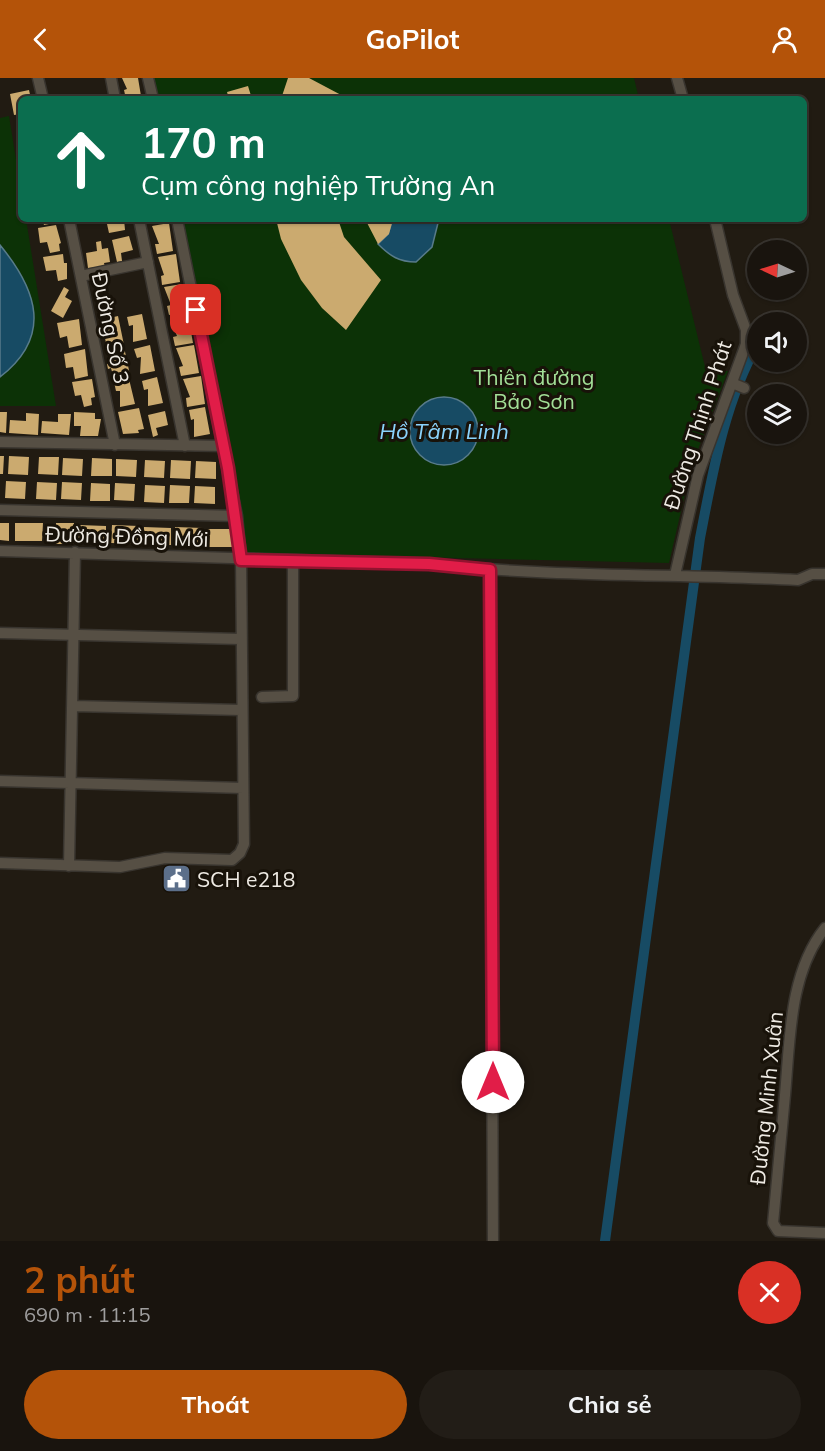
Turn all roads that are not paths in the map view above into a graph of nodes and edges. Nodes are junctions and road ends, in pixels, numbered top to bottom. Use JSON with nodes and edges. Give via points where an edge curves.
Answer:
{"nodes":[{"id":1,"x":38,"y":78,"type":"edge"},
{"id":2,"x":111,"y":78,"type":"edge"},
{"id":3,"x":148,"y":78,"type":"edge"},
{"id":4,"x":677,"y":78,"type":"edge"},
{"id":5,"x":42,"y":96,"type":"edge"},
{"id":6,"x":114,"y":96,"type":"edge"},
{"id":7,"x":152,"y":96,"type":"edge"},
{"id":8,"x":682,"y":96,"type":"edge"},
{"id":9,"x":70,"y":222,"type":"edge"},
{"id":10,"x":141,"y":222,"type":"edge"},
{"id":11,"x":178,"y":222,"type":"edge"},
{"id":12,"x":716,"y":222,"type":"edge"},
{"id":13,"x":148,"y":262,"type":"junction"},
{"id":14,"x":81,"y":276,"type":"junction"},
{"id":15,"x":0,"y":442,"type":"edge"},
{"id":16,"x":116,"y":445,"type":"junction"},
{"id":17,"x":184,"y":446,"type":"junction"},
{"id":18,"x":224,"y":446,"type":"junction"},
{"id":19,"x":0,"y":510,"type":"edge"},
{"id":20,"x":237,"y":516,"type":"junction"},
{"id":21,"x":0,"y":551,"type":"edge"},
{"id":22,"x":75,"y":552,"type":"junction"},
{"id":23,"x":241,"y":560,"type":"junction"},
{"id":24,"x":293,"y":561,"type":"junction"},
{"id":25,"x":490,"y":570,"type":"junction"},
{"id":26,"x":825,"y":574,"type":"edge"},
{"id":27,"x":680,"y":575,"type":"junction"},
{"id":28,"x":0,"y":633,"type":"edge"},
{"id":29,"x":74,"y":634,"type":"junction"},
{"id":30,"x":240,"y":639,"type":"junction"},
{"id":31,"x":262,"y":697,"type":"dead end"},
{"id":32,"x":73,"y":706,"type":"junction"},
{"id":33,"x":241,"y":710,"type":"junction"},
{"id":34,"x":0,"y":782,"type":"edge"},
{"id":35,"x":71,"y":783,"type":"junction"},
{"id":36,"x":243,"y":788,"type":"junction"},
{"id":37,"x":0,"y":862,"type":"edge"},
{"id":38,"x":69,"y":866,"type":"junction"},
{"id":39,"x":825,"y":928,"type":"edge"},
{"id":40,"x":825,"y":1233,"type":"edge"},
{"id":41,"x":493,"y":1241,"type":"edge"}],
"edges":[{"from":1,"to":5,"type":"street"},
{"from":2,"to":6,"type":"street"},
{"from":3,"to":7,"type":"street"},
{"from":4,"to":8,"type":"street"},
{"from":9,"to":14,"type":"street","name":"Đường Số 3"},
{"from":10,"to":13,"type":"street"},
{"from":11,"to":18,"type":"street"},
{"from":12,"to":27,"type":"street","name":"Đường Thịnh Phát","via":[[746,330],[746,344],[738,386],[698,475]]},
{"from":13,"to":14,"type":"street"},
{"from":13,"to":17,"type":"street"},
{"from":14,"to":16,"type":"street","name":"Đường Số 3"},
{"from":15,"to":16,"type":"street"},
{"from":16,"to":17,"type":"street"},
{"from":17,"to":18,"type":"street"},
{"from":18,"to":20,"type":"street"},
{"from":19,"to":20,"type":"street"},
{"from":20,"to":23,"type":"street"},
{"from":21,"to":22,"type":"street","name":"Đường Đồng Mới"},
{"from":22,"to":23,"type":"street","name":"Đường Đồng Mới"},
{"from":22,"to":29,"type":"street"},
{"from":23,"to":24,"type":"street","name":"Đường Đồng Mới"},
{"from":23,"to":30,"type":"street"},
{"from":24,"to":25,"type":"street","name":"Đường Đồng Mới","via":[[429,564]]},
{"from":24,"to":31,"type":"street","via":[[293,696]]},
{"from":25,"to":27,"type":"street","name":"Đường Đồng Mới"},
{"from":25,"to":41,"type":"street"},
{"from":26,"to":27,"type":"street","name":"Đường Đồng Mới","via":[[798,580]]},
{"from":28,"to":29,"type":"street"},
{"from":29,"to":30,"type":"street"},
{"from":29,"to":32,"type":"street"},
{"from":30,"to":33,"type":"street"},
{"from":32,"to":33,"type":"street"},
{"from":32,"to":35,"type":"street"},
{"from":33,"to":36,"type":"street"},
{"from":34,"to":35,"type":"street"},
{"from":35,"to":36,"type":"street"},
{"from":35,"to":38,"type":"street"},
{"from":36,"to":38,"type":"street","via":[[244,844],[232,860],[165,858],[120,867]]},
{"from":37,"to":38,"type":"street"},
{"from":39,"to":40,"type":"street","name":"Đường Minh Xuân","via":[[813,943],[803,968],[792,1019],[773,1222],[778,1231]]}]}
